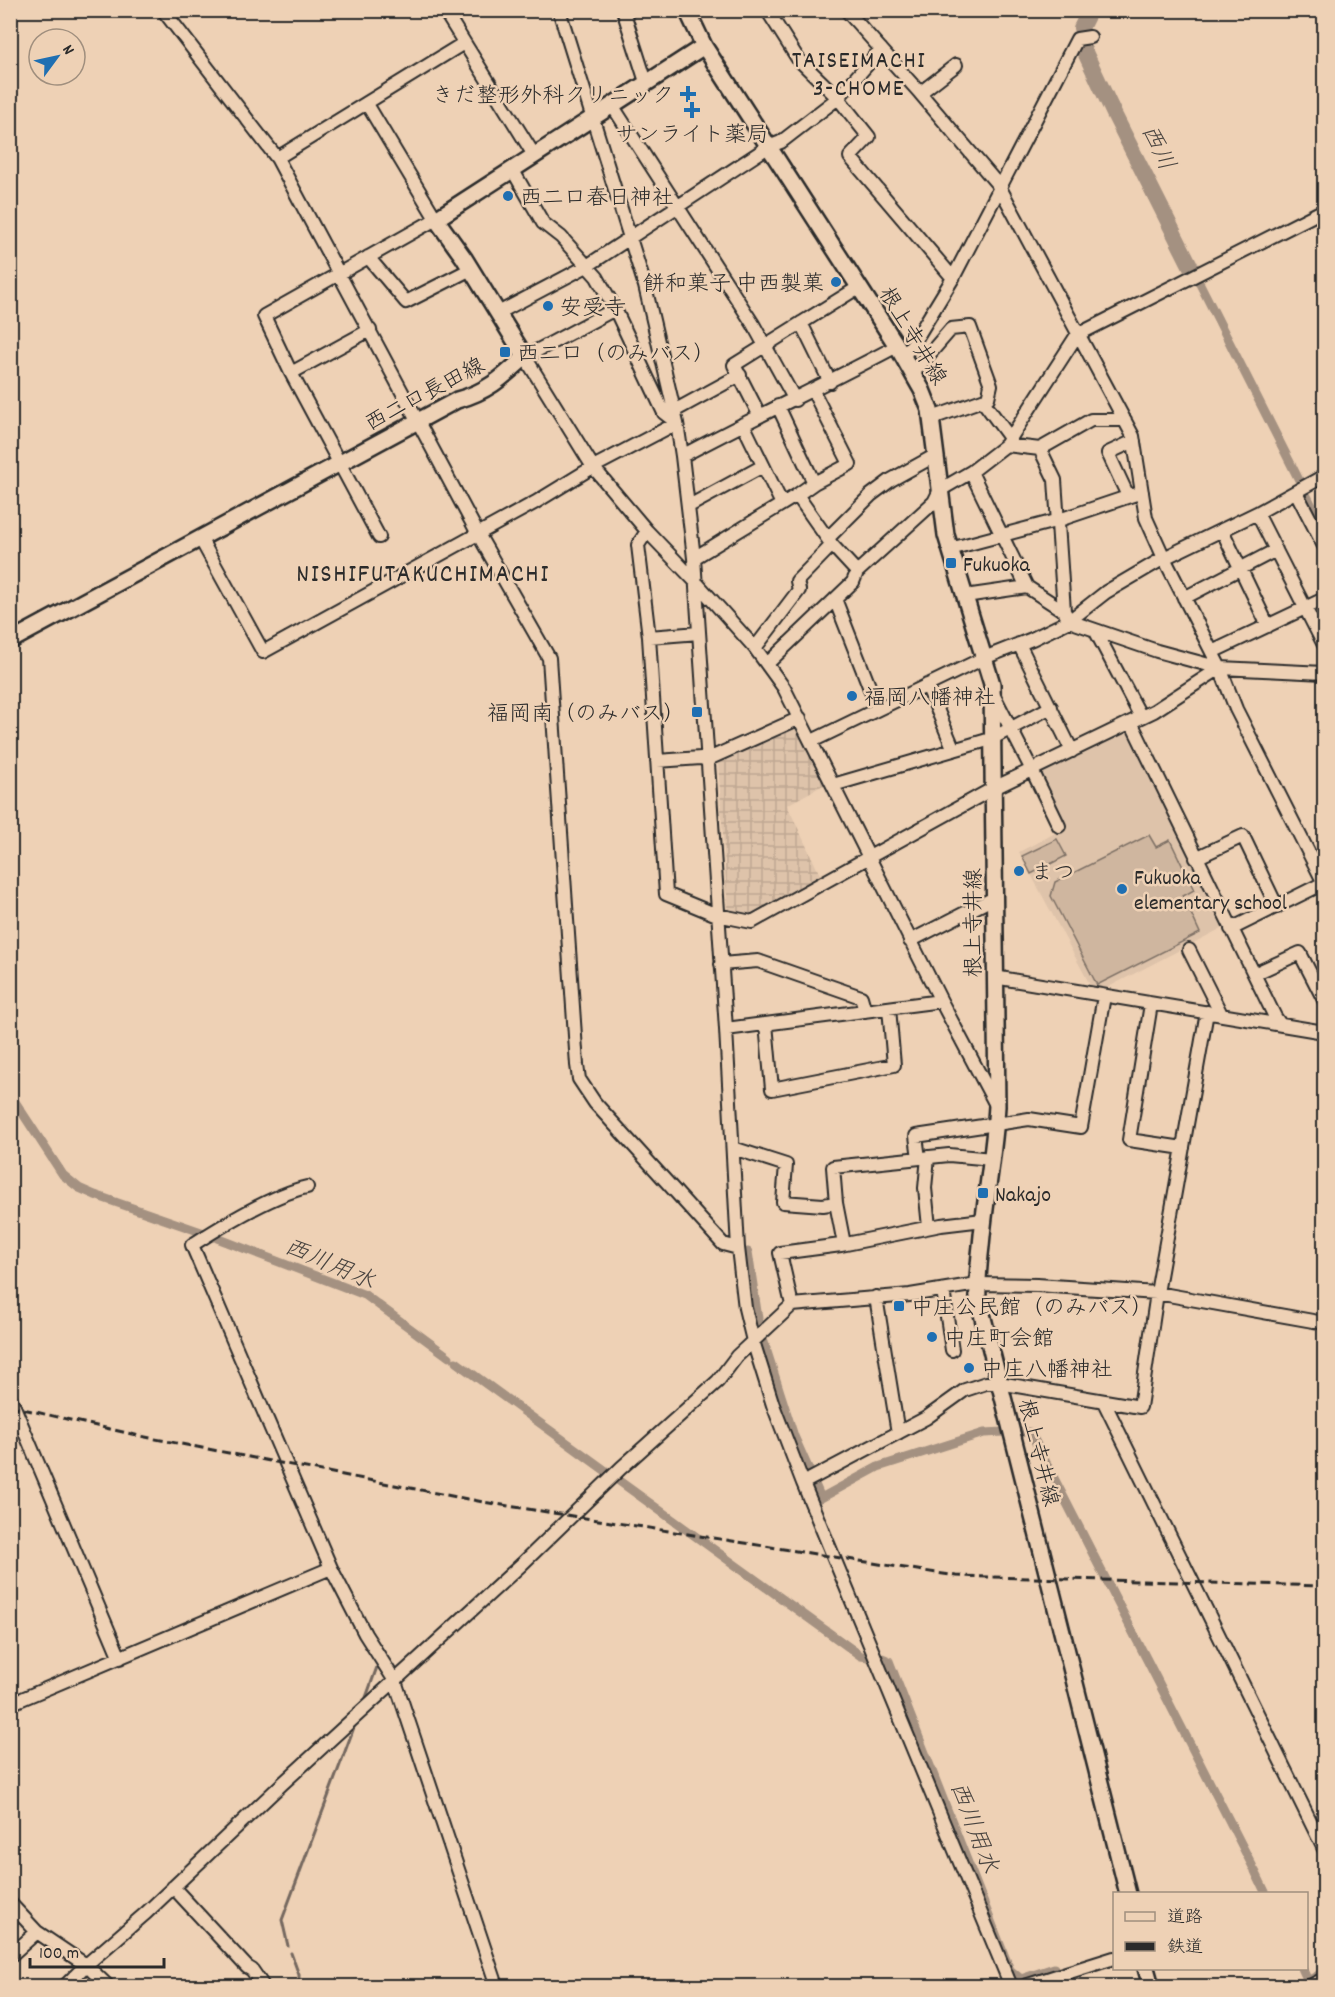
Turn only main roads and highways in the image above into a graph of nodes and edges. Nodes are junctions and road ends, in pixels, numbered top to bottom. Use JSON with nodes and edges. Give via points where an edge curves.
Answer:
{"nodes":[{"id":1,"x":687,"y":10,"type":"edge"},
{"id":2,"x":704,"y":46,"type":"junction"},
{"id":3,"x":12,"y":638,"type":"edge"},
{"id":4,"x":1128,"y":1892,"type":"edge"},
{"id":5,"x":1147,"y":1970,"type":"edge"},
{"id":6,"x":1151,"y":1986,"type":"edge"}],
"edges":[{"from":1,"to":2,"type":"main road","name":"根上寺井線"},
{"from":2,"to":3,"type":"main road","name":"西二口長田線","via":[[436,219],[525,357],[501,378]]},
{"from":2,"to":4,"type":"main road","name":"根上寺井線","via":[[913,373],[932,418],[946,535],[992,684],[997,1106],[977,1284]]},
{"from":5,"to":6,"type":"main road"}]}
